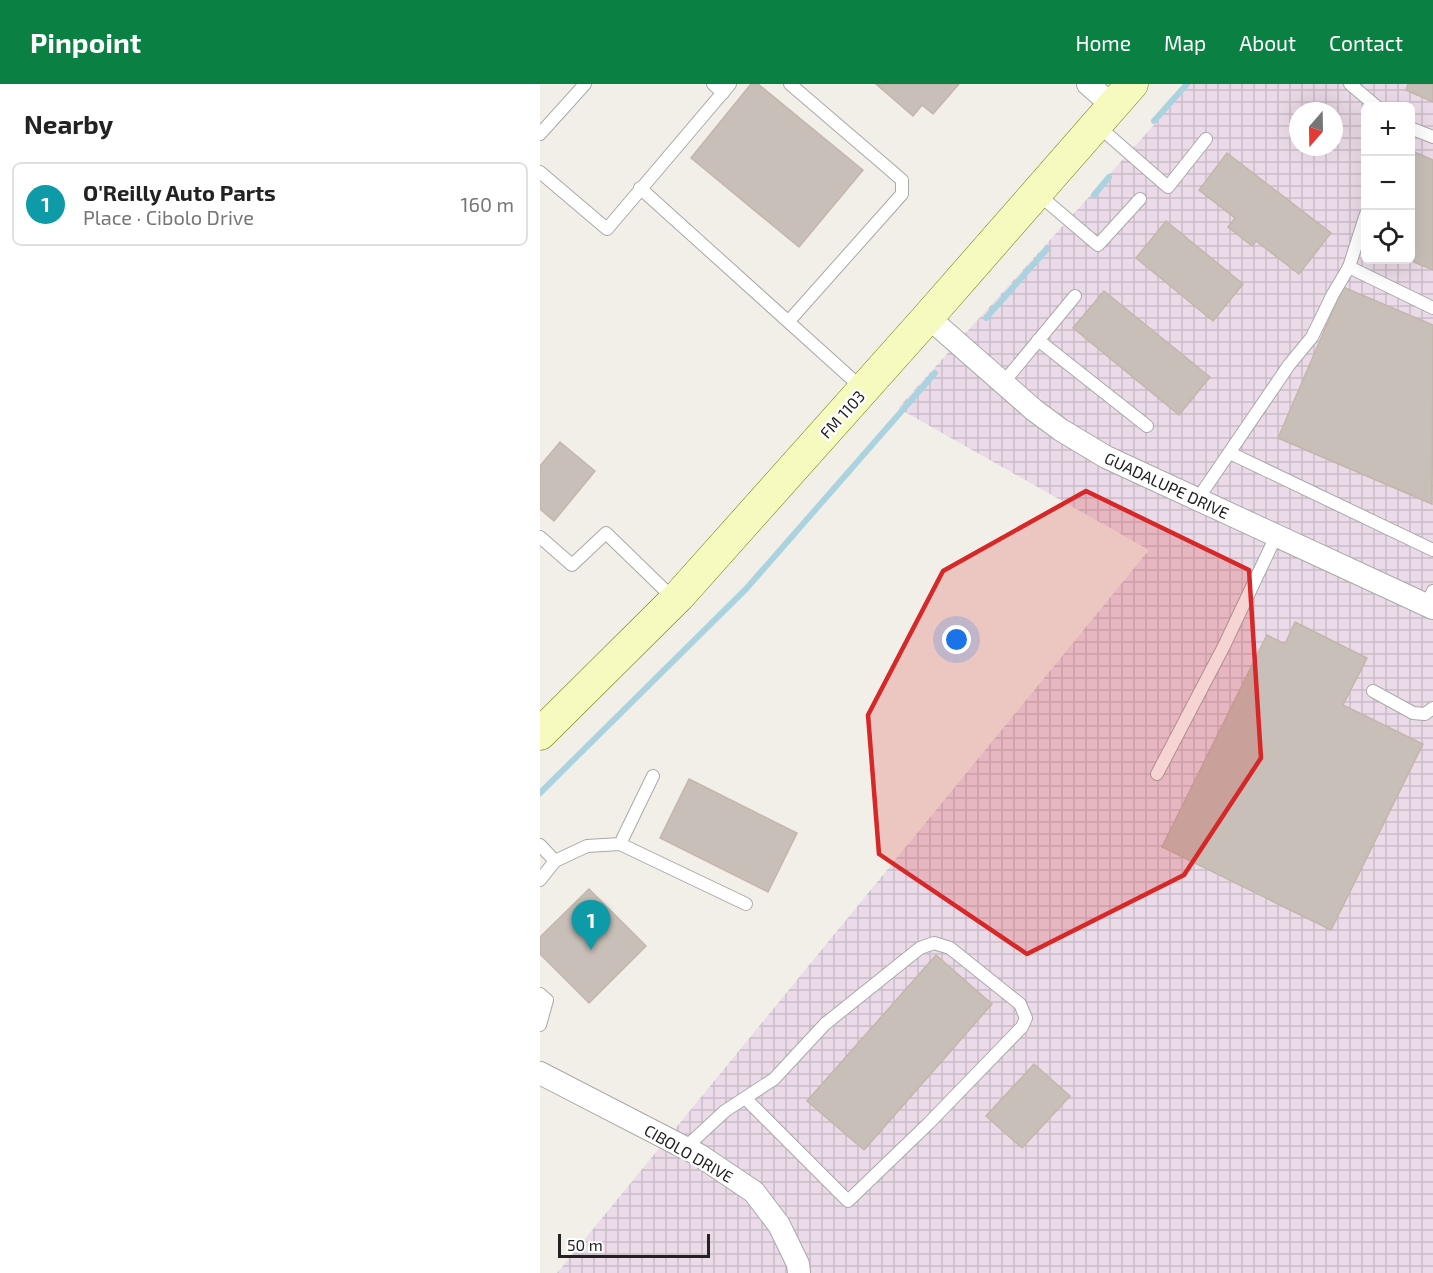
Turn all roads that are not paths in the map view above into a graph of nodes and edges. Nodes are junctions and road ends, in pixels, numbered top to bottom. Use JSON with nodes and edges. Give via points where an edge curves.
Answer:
{"nodes":[{"id":1,"x":585,"y":84,"type":"edge"},
{"id":2,"x":712,"y":84,"type":"edge"},
{"id":3,"x":790,"y":84,"type":"edge"},
{"id":4,"x":1088,"y":84,"type":"edge"},
{"id":5,"x":1350,"y":84,"type":"edge"},
{"id":6,"x":727,"y":88,"type":"edge"},
{"id":7,"x":1371,"y":102,"type":"edge"},
{"id":8,"x":1114,"y":105,"type":"edge"},
{"id":9,"x":1415,"y":130,"type":"edge"},
{"id":10,"x":540,"y":134,"type":"edge"},
{"id":11,"x":1433,"y":137,"type":"edge"},
{"id":12,"x":1206,"y":139,"type":"dead end"},
{"id":13,"x":540,"y":172,"type":"edge"},
{"id":14,"x":640,"y":188,"type":"junction"},
{"id":15,"x":1037,"y":193,"type":"junction"},
{"id":16,"x":1140,"y":199,"type":"dead end"},
{"id":17,"x":1361,"y":227,"type":"edge"},
{"id":18,"x":1349,"y":267,"type":"junction"},
{"id":19,"x":1075,"y":296,"type":"dead end"},
{"id":20,"x":1433,"y":308,"type":"edge"},
{"id":21,"x":928,"y":317,"type":"junction"},
{"id":22,"x":789,"y":321,"type":"junction"},
{"id":23,"x":1038,"y":340,"type":"junction"},
{"id":24,"x":1003,"y":383,"type":"junction"},
{"id":25,"x":863,"y":390,"type":"junction"},
{"id":26,"x":1147,"y":426,"type":"dead end"},
{"id":27,"x":1230,"y":453,"type":"junction"},
{"id":28,"x":1197,"y":500,"type":"junction"},
{"id":29,"x":1276,"y":536,"type":"junction"},
{"id":30,"x":540,"y":537,"type":"edge"},
{"id":31,"x":1433,"y":550,"type":"edge"},
{"id":32,"x":675,"y":600,"type":"junction"},
{"id":33,"x":1431,"y":601,"type":"edge"},
{"id":34,"x":1373,"y":692,"type":"dead end"},
{"id":35,"x":1433,"y":708,"type":"edge"},
{"id":36,"x":540,"y":733,"type":"edge"},
{"id":37,"x":1157,"y":774,"type":"dead end"},
{"id":38,"x":653,"y":776,"type":"dead end"},
{"id":39,"x":620,"y":844,"type":"junction"},
{"id":40,"x":540,"y":845,"type":"edge"},
{"id":41,"x":555,"y":861,"type":"junction"},
{"id":42,"x":540,"y":880,"type":"edge"},
{"id":43,"x":746,"y":904,"type":"dead end"},
{"id":44,"x":540,"y":994,"type":"edge"},
{"id":45,"x":540,"y":1025,"type":"edge"},
{"id":46,"x":540,"y":1073,"type":"edge"},
{"id":47,"x":745,"y":1098,"type":"junction"},
{"id":48,"x":685,"y":1148,"type":"junction"},
{"id":49,"x":799,"y":1273,"type":"edge"}],
"edges":[{"from":1,"to":10,"type":"lane"},
{"from":2,"to":6,"type":"lane"},
{"from":3,"to":22,"type":"lane","via":[[902,180],[902,195]]},
{"from":4,"to":8,"type":"street"},
{"from":5,"to":7,"type":"lane"},
{"from":6,"to":14,"type":"lane"},
{"from":8,"to":12,"type":"lane","via":[[1168,187]]},
{"from":8,"to":15,"type":"main road","name":"FM 1103","number":"FM 1103"},
{"from":9,"to":11,"type":"lane"},
{"from":13,"to":14,"type":"lane","via":[[607,229]]},
{"from":14,"to":22,"type":"lane"},
{"from":15,"to":16,"type":"lane","via":[[1098,245]]},
{"from":15,"to":21,"type":"main road","name":"FM 1103","number":"FM 1103"},
{"from":17,"to":18,"type":"lane"},
{"from":18,"to":20,"type":"lane"},
{"from":18,"to":27,"type":"lane","via":[[1312,337]]},
{"from":19,"to":23,"type":"lane"},
{"from":21,"to":24,"type":"street","name":"GUADALUPE DRIVE"},
{"from":21,"to":25,"type":"main road","name":"FM 1103","number":"FM 1103"},
{"from":22,"to":25,"type":"lane"},
{"from":23,"to":24,"type":"lane"},
{"from":23,"to":26,"type":"lane"},
{"from":24,"to":28,"type":"street","name":"GUADALUPE DRIVE","via":[[1061,430]]},
{"from":25,"to":32,"type":"main road","name":"FM 1103","number":"FM 1103"},
{"from":27,"to":28,"type":"lane"},
{"from":27,"to":31,"type":"lane"},
{"from":28,"to":29,"type":"street","name":"GUADALUPE DRIVE"},
{"from":29,"to":33,"type":"street","name":"GUADALUPE DRIVE"},
{"from":29,"to":37,"type":"lane"},
{"from":30,"to":32,"type":"lane","via":[[572,565],[606,533]]},
{"from":32,"to":36,"type":"main road","name":"FM 1103","number":"FM 1103"},
{"from":34,"to":35,"type":"lane","via":[[1413,713],[1425,714]]},
{"from":38,"to":39,"type":"lane"},
{"from":39,"to":41,"type":"lane","via":[[587,846]]},
{"from":39,"to":43,"type":"lane"},
{"from":40,"to":41,"type":"lane"},
{"from":41,"to":42,"type":"lane"},
{"from":44,"to":45,"type":"lane","via":[[548,1000]]},
{"from":46,"to":48,"type":"street","name":"CIBOLO DRIVE"},
{"from":47,"to":47,"type":"lane","via":[[774,1079],[825,1024],[920,948],[934,943],[950,948],[1020,1004],[1026,1018],[1022,1027],[848,1202]]},
{"from":47,"to":48,"type":"lane"},
{"from":48,"to":49,"type":"street","name":"CIBOLO DRIVE","via":[[754,1192],[779,1225]]}]}
